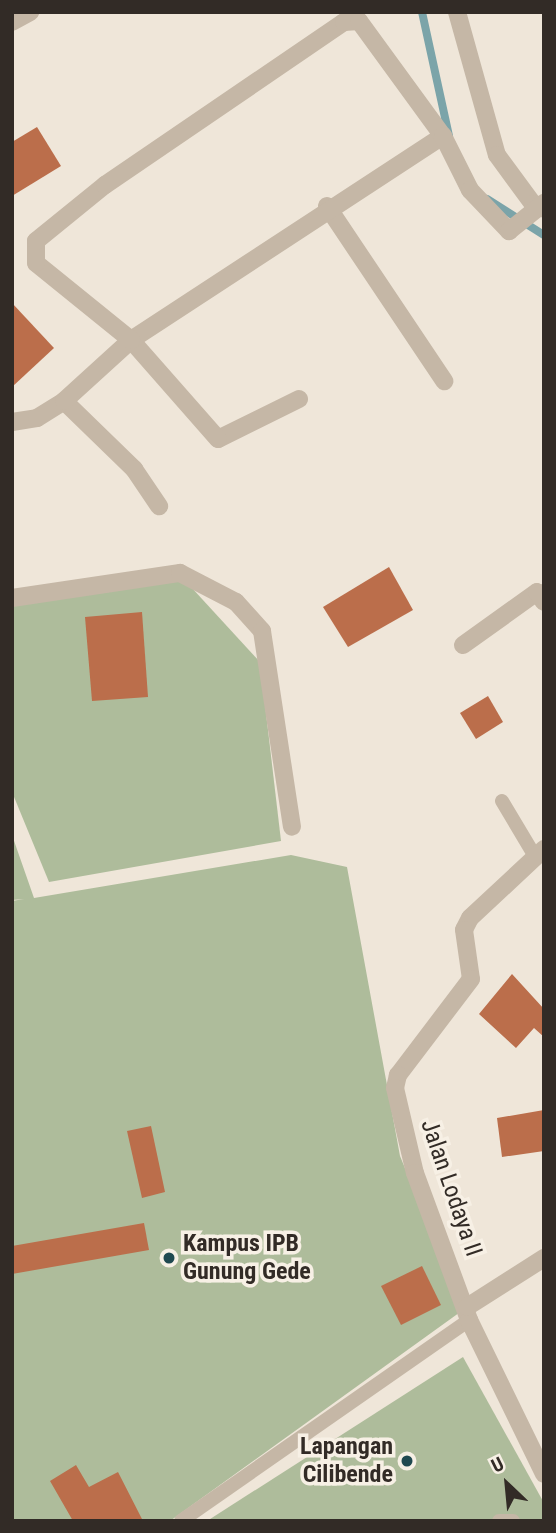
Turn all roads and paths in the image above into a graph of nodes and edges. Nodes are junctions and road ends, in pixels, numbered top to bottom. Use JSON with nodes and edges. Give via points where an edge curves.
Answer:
{"nodes":[{"id":1,"x":30,"y":12,"type":"edge"},
{"id":2,"x":457,"y":12,"type":"edge"},
{"id":3,"x":12,"y":22,"type":"edge"},
{"id":4,"x":443,"y":136,"type":"junction"},
{"id":5,"x":327,"y":206,"type":"junction"},
{"id":6,"x":540,"y":207,"type":"edge"},
{"id":7,"x":131,"y":340,"type":"junction"},
{"id":8,"x":444,"y":380,"type":"dead end"},
{"id":9,"x":299,"y":399,"type":"dead end"},
{"id":10,"x":64,"y":401,"type":"junction"},
{"id":11,"x":12,"y":422,"type":"edge"},
{"id":12,"x":159,"y":506,"type":"dead end"},
{"id":13,"x":541,"y":597,"type":"edge"},
{"id":14,"x":12,"y":598,"type":"edge"},
{"id":15,"x":463,"y":645,"type":"dead end"},
{"id":16,"x":502,"y":801,"type":"dead end"},
{"id":17,"x":292,"y":827,"type":"dead end"},
{"id":18,"x":538,"y":851,"type":"edge"},
{"id":19,"x":544,"y":1258,"type":"edge"},
{"id":20,"x":468,"y":1313,"type":"junction"},
{"id":21,"x":544,"y":1474,"type":"edge"},
{"id":22,"x":181,"y":1521,"type":"edge"},
{"id":23,"x":499,"y":1521,"type":"edge"},
{"id":24,"x":513,"y":1521,"type":"edge"}],
"edges":[{"from":1,"to":3,"type":"street"},
{"from":2,"to":6,"type":"street","via":[[497,155]]},
{"from":4,"to":5,"type":"street"},
{"from":4,"to":6,"type":"street","via":[[470,190],[509,230]]},
{"from":4,"to":7,"type":"street","via":[[359,21],[344,22],[105,185],[36,241],[36,263]]},
{"from":5,"to":7,"type":"street"},
{"from":5,"to":8,"type":"street"},
{"from":7,"to":9,"type":"street","via":[[218,439]]},
{"from":7,"to":10,"type":"street"},
{"from":10,"to":11,"type":"street","via":[[37,418]]},
{"from":10,"to":12,"type":"street","via":[[126,460]]},
{"from":13,"to":15,"type":"street"},
{"from":14,"to":17,"type":"street","via":[[180,573],[236,602],[262,631]]},
{"from":16,"to":18,"type":"lane"},
{"from":18,"to":20,"type":"street","name":"Jalan Lodaya II","via":[[470,918],[464,930],[471,979],[398,1075],[396,1088],[415,1173]]},
{"from":19,"to":20,"type":"street","name":"Jalan Lodaya II"},
{"from":20,"to":21,"type":"street","name":"Jalan Lodaya II"},
{"from":20,"to":22,"type":"lane"},
{"from":23,"to":24,"type":"lane"}]}
